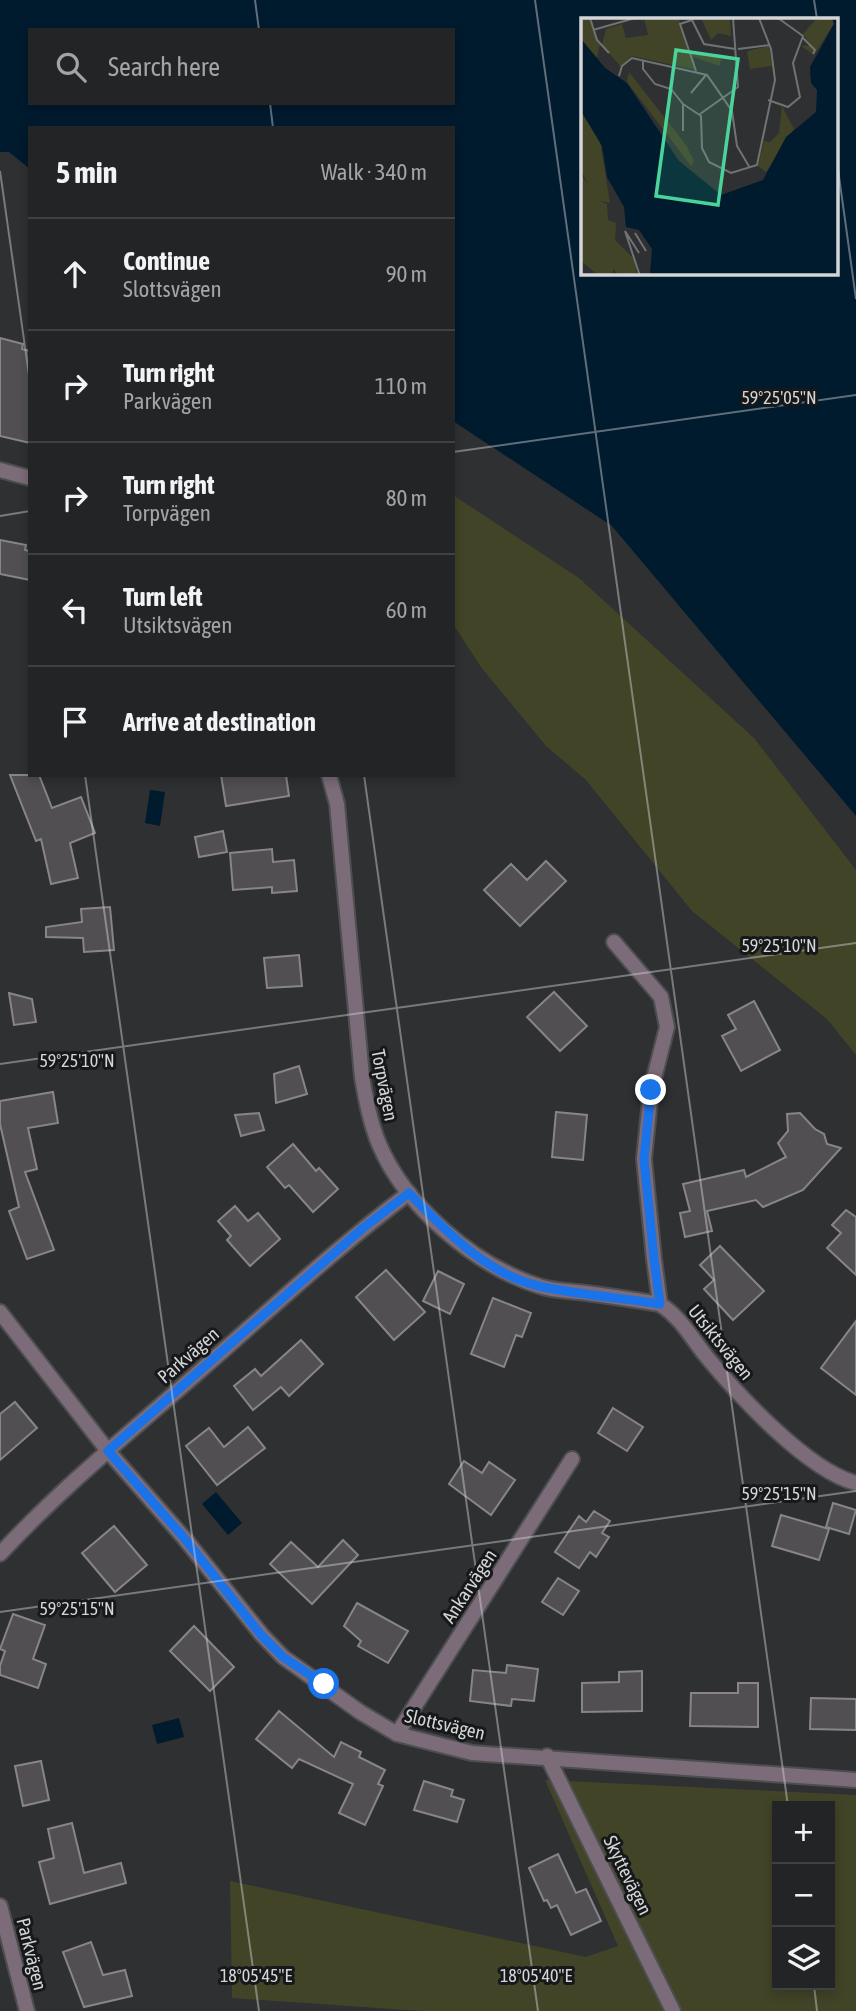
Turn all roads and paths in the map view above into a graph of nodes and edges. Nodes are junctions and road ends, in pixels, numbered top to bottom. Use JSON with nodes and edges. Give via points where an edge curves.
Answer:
{"nodes":[{"id":1,"x":0,"y":470,"type":"edge"},
{"id":2,"x":28,"y":477,"type":"edge"},
{"id":3,"x":330,"y":777,"type":"edge"},
{"id":4,"x":614,"y":942,"type":"dead end"},
{"id":5,"x":409,"y":1193,"type":"junction"},
{"id":6,"x":660,"y":1304,"type":"junction"},
{"id":7,"x":0,"y":1312,"type":"edge"},
{"id":8,"x":108,"y":1451,"type":"junction"},
{"id":9,"x":572,"y":1459,"type":"dead end"},
{"id":10,"x":856,"y":1483,"type":"edge"},
{"id":11,"x":0,"y":1554,"type":"edge"},
{"id":12,"x":397,"y":1734,"type":"junction"},
{"id":13,"x":547,"y":1756,"type":"junction"},
{"id":14,"x":856,"y":1780,"type":"edge"},
{"id":15,"x":0,"y":1906,"type":"edge"},
{"id":16,"x":27,"y":2011,"type":"edge"},
{"id":17,"x":673,"y":2011,"type":"edge"}],
"edges":[{"from":1,"to":2,"type":"street"},
{"from":3,"to":5,"type":"street","name":"Torpvägen","via":[[337,804],[357,1040],[368,1114],[379,1146]]},
{"from":4,"to":6,"type":"street","name":"Utsiktsvägen","via":[[661,997],[667,1027],[651,1090],[644,1159]]},
{"from":5,"to":6,"type":"street","name":"Torpvägen","via":[[457,1241],[506,1274],[541,1287]]},
{"from":5,"to":8,"type":"street","name":"Parkvägen"},
{"from":6,"to":10,"type":"street","name":"Utsiktsvägen","via":[[677,1316],[732,1387],[768,1422],[803,1453]]},
{"from":7,"to":8,"type":"street","name":"Slottsvägen"},
{"from":8,"to":11,"type":"street","name":"Parkvägen"},
{"from":8,"to":12,"type":"street","name":"Slottsvägen","via":[[283,1657]]},
{"from":9,"to":12,"type":"street","name":"Ankarvägen"},
{"from":12,"to":13,"type":"street","name":"Slottsvägen","via":[[472,1753]]},
{"from":13,"to":14,"type":"street","name":"Slottsvägen"},
{"from":13,"to":17,"type":"street","name":"Skyttevägen"},
{"from":15,"to":16,"type":"street","name":"Parkvägen"}]}
